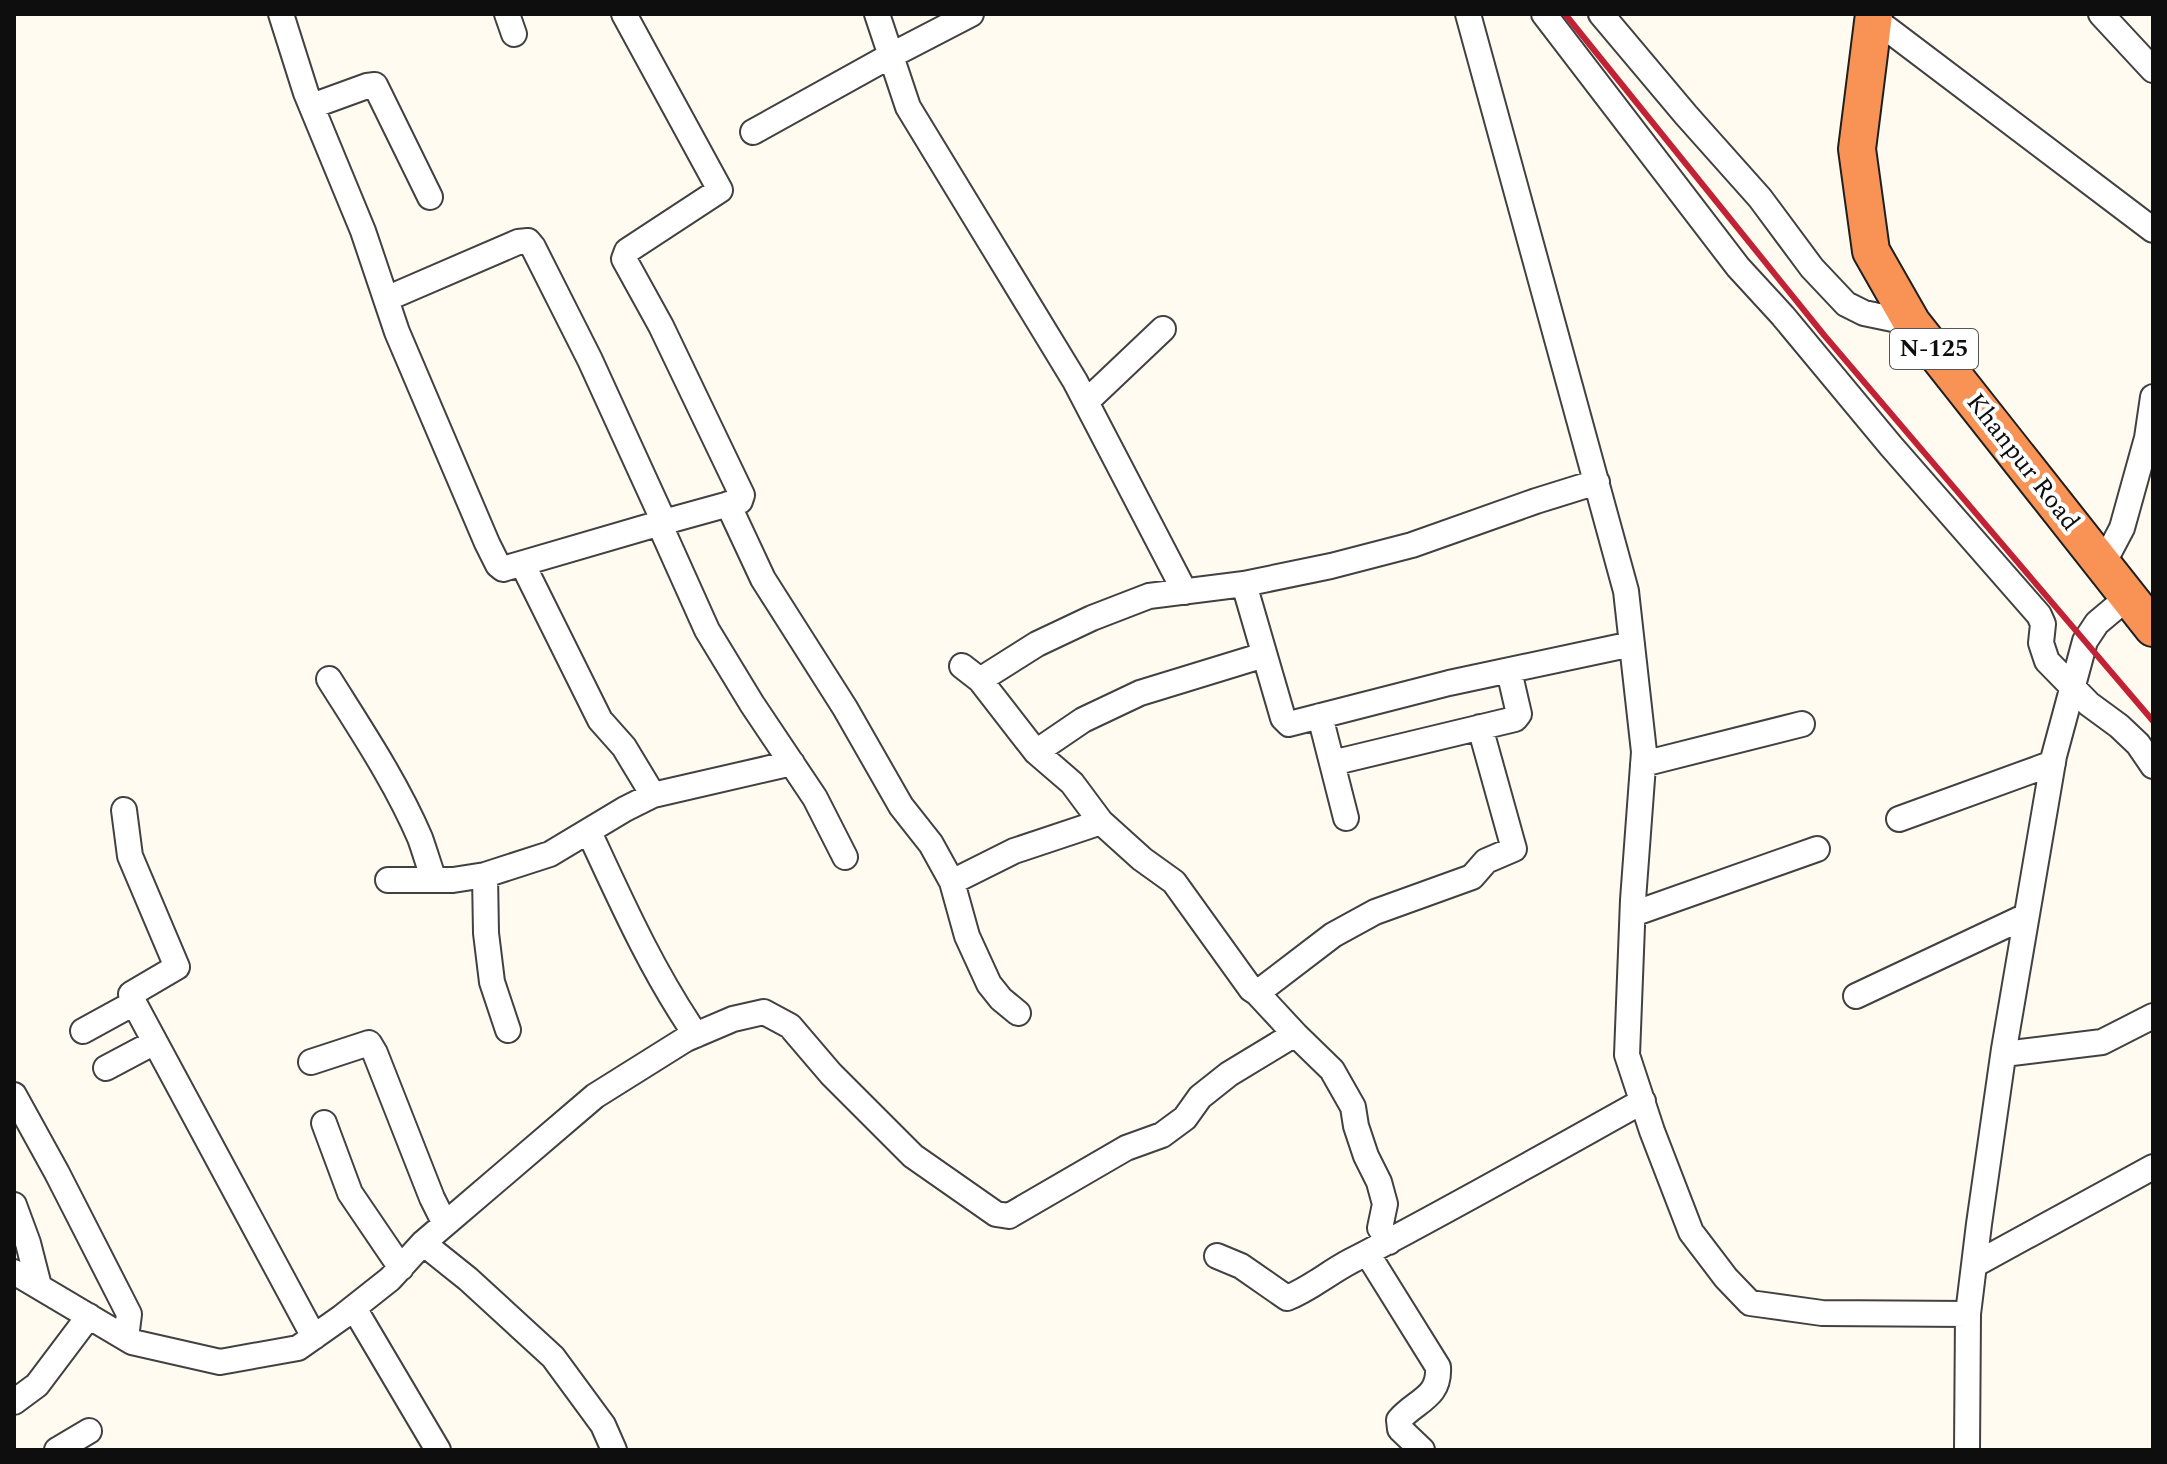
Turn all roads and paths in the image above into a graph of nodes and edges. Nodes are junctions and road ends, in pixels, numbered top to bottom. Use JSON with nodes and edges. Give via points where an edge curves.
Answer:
{"nodes":[{"id":1,"x":281,"y":14,"type":"edge"},
{"id":2,"x":624,"y":14,"type":"edge"},
{"id":3,"x":877,"y":14,"type":"edge"},
{"id":4,"x":971,"y":14,"type":"edge"},
{"id":5,"x":1468,"y":14,"type":"edge"},
{"id":6,"x":1544,"y":14,"type":"edge"},
{"id":7,"x":1601,"y":14,"type":"edge"},
{"id":8,"x":2101,"y":14,"type":"edge"},
{"id":9,"x":1874,"y":16,"type":"edge"},
{"id":10,"x":890,"y":56,"type":"junction"},
{"id":11,"x":2153,"y":70,"type":"edge"},
{"id":12,"x":312,"y":106,"type":"junction"},
{"id":13,"x":753,"y":132,"type":"dead end"},
{"id":14,"x":430,"y":197,"type":"dead end"},
{"id":15,"x":2153,"y":230,"type":"edge"},
{"id":16,"x":386,"y":299,"type":"junction"},
{"id":17,"x":1912,"y":323,"type":"junction"},
{"id":18,"x":1163,"y":329,"type":"dead end"},
{"id":19,"x":2153,"y":397,"type":"edge"},
{"id":20,"x":1086,"y":402,"type":"junction"},
{"id":21,"x":1597,"y":482,"type":"junction"},
{"id":22,"x":728,"y":504,"type":"junction"},
{"id":23,"x":661,"y":522,"type":"junction"},
{"id":24,"x":2103,"y":564,"type":"junction"},
{"id":25,"x":523,"y":565,"type":"junction"},
{"id":26,"x":1244,"y":584,"type":"junction"},
{"id":27,"x":1185,"y":592,"type":"junction"},
{"id":28,"x":2142,"y":605,"type":"edge"},
{"id":29,"x":1632,"y":644,"type":"junction"},
{"id":30,"x":1264,"y":655,"type":"junction"},
{"id":31,"x":1509,"y":671,"type":"junction"},
{"id":32,"x":329,"y":679,"type":"dead end"},
{"id":33,"x":2073,"y":686,"type":"junction"},
{"id":34,"x":1320,"y":716,"type":"junction"},
{"id":35,"x":1802,"y":724,"type":"dead end"},
{"id":36,"x":1480,"y":727,"type":"junction"},
{"id":37,"x":1036,"y":752,"type":"junction"},
{"id":38,"x":792,"y":763,"type":"junction"},
{"id":39,"x":1332,"y":763,"type":"junction"},
{"id":40,"x":2053,"y":763,"type":"junction"},
{"id":41,"x":1643,"y":764,"type":"junction"},
{"id":42,"x":2153,"y":766,"type":"edge"},
{"id":43,"x":653,"y":795,"type":"junction"},
{"id":44,"x":124,"y":810,"type":"dead end"},
{"id":45,"x":1346,"y":818,"type":"dead end"},
{"id":46,"x":1899,"y":819,"type":"dead end"},
{"id":47,"x":1101,"y":822,"type":"junction"},
{"id":48,"x":589,"y":832,"type":"junction"},
{"id":49,"x":1817,"y":849,"type":"dead end"},
{"id":50,"x":845,"y":857,"type":"dead end"},
{"id":51,"x":485,"y":875,"type":"junction"},
{"id":52,"x":388,"y":880,"type":"dead end"},
{"id":53,"x":434,"y":880,"type":"junction"},
{"id":54,"x":952,"y":882,"type":"junction"},
{"id":55,"x":1633,"y":914,"type":"junction"},
{"id":56,"x":2026,"y":916,"type":"junction"},
{"id":57,"x":1257,"y":993,"type":"junction"},
{"id":58,"x":1856,"y":996,"type":"dead end"},
{"id":59,"x":134,"y":1003,"type":"junction"},
{"id":60,"x":1018,"y":1013,"type":"dead end"},
{"id":61,"x":2153,"y":1016,"type":"edge"},
{"id":62,"x":508,"y":1030,"type":"dead end"},
{"id":63,"x":83,"y":1031,"type":"dead end"},
{"id":64,"x":1295,"y":1034,"type":"junction"},
{"id":65,"x":696,"y":1035,"type":"junction"},
{"id":66,"x":155,"y":1042,"type":"junction"},
{"id":67,"x":2004,"y":1054,"type":"junction"},
{"id":68,"x":311,"y":1062,"type":"dead end"},
{"id":69,"x":106,"y":1068,"type":"dead end"},
{"id":70,"x":14,"y":1095,"type":"edge"},
{"id":71,"x":1643,"y":1101,"type":"junction"},
{"id":72,"x":324,"y":1123,"type":"dead end"},
{"id":73,"x":2153,"y":1167,"type":"edge"},
{"id":74,"x":14,"y":1205,"type":"edge"},
{"id":75,"x":445,"y":1224,"type":"junction"},
{"id":76,"x":1389,"y":1242,"type":"junction"},
{"id":77,"x":423,"y":1243,"type":"junction"},
{"id":78,"x":1367,"y":1253,"type":"junction"},
{"id":79,"x":1217,"y":1256,"type":"dead end"},
{"id":80,"x":1974,"y":1265,"type":"junction"},
{"id":81,"x":401,"y":1268,"type":"junction"},
{"id":82,"x":14,"y":1272,"type":"edge"},
{"id":83,"x":39,"y":1286,"type":"junction"},
{"id":84,"x":354,"y":1308,"type":"junction"},
{"id":85,"x":1968,"y":1314,"type":"junction"},
{"id":86,"x":89,"y":1316,"type":"junction"},
{"id":87,"x":314,"y":1337,"type":"junction"},
{"id":88,"x":126,"y":1338,"type":"junction"},
{"id":89,"x":14,"y":1402,"type":"edge"},
{"id":90,"x":89,"y":1431,"type":"dead end"},
{"id":91,"x":57,"y":1450,"type":"edge"},
{"id":92,"x":438,"y":1450,"type":"edge"},
{"id":93,"x":614,"y":1450,"type":"edge"},
{"id":94,"x":1422,"y":1450,"type":"edge"},
{"id":95,"x":1967,"y":1450,"type":"edge"}],
"edges":[{"from":1,"to":12,"type":"street"},
{"from":2,"to":22,"type":"street","via":[[720,190],[627,251],[624,259],[742,495]]},
{"from":3,"to":10,"type":"street"},
{"from":4,"to":10,"type":"street"},
{"from":5,"to":21,"type":"street"},
{"from":6,"to":33,"type":"street","via":[[1738,267],[2039,615],[2047,661]]},
{"from":7,"to":17,"type":"street","via":[[1846,304]]},
{"from":8,"to":11,"type":"street"},
{"from":9,"to":15,"type":"street"},
{"from":9,"to":17,"type":"highway","name":"Khanpur Road","number":"N-125","via":[[1857,149],[1871,251]]},
{"from":10,"to":13,"type":"street"},
{"from":10,"to":20,"type":"street","via":[[908,107]]},
{"from":12,"to":14,"type":"street","via":[[375,85]]},
{"from":12,"to":16,"type":"street"},
{"from":16,"to":23,"type":"street","via":[[528,241],[590,360]]},
{"from":16,"to":25,"type":"street","via":[[498,565]]},
{"from":17,"to":24,"type":"highway","name":"Khanpur Road","number":"N-125"},
{"from":18,"to":20,"type":"street"},
{"from":19,"to":24,"type":"street","via":[[2122,528]]},
{"from":20,"to":27,"type":"street"},
{"from":21,"to":26,"type":"street","via":[[1412,545]]},
{"from":21,"to":29,"type":"street","via":[[1626,591]]},
{"from":22,"to":23,"type":"street"},
{"from":22,"to":54,"type":"street","via":[[763,579]]},
{"from":23,"to":25,"type":"street"},
{"from":23,"to":38,"type":"street","via":[[707,630]]},
{"from":24,"to":28,"type":"highway","name":"Khanpur Road","number":"N-125"},
{"from":25,"to":43,"type":"street","via":[[600,720],[624,747]]},
{"from":26,"to":27,"type":"street"},
{"from":26,"to":30,"type":"street"},
{"from":27,"to":37,"type":"street","via":[[1149,596],[971,673]]},
{"from":28,"to":33,"type":"street","via":[[2097,623],[2085,641]]},
{"from":29,"to":31,"type":"street"},
{"from":29,"to":41,"type":"street"},
{"from":30,"to":34,"type":"street","via":[[1283,718],[1289,724]]},
{"from":30,"to":37,"type":"street","via":[[1140,693],[1083,720]]},
{"from":31,"to":34,"type":"street"},
{"from":31,"to":36,"type":"street","via":[[1519,714]]},
{"from":32,"to":53,"type":"street","via":[[411,820]]},
{"from":33,"to":40,"type":"street"},
{"from":33,"to":42,"type":"street","via":[[2138,744]]},
{"from":34,"to":39,"type":"street"},
{"from":35,"to":41,"type":"street"},
{"from":36,"to":39,"type":"street"},
{"from":36,"to":57,"type":"street","via":[[1514,849],[1486,861],[1472,877],[1375,912],[1333,935]]},
{"from":37,"to":47,"type":"street","via":[[1072,783]]},
{"from":38,"to":43,"type":"street"},
{"from":38,"to":50,"type":"street"},
{"from":39,"to":45,"type":"street"},
{"from":40,"to":46,"type":"street"},
{"from":40,"to":56,"type":"street"},
{"from":41,"to":55,"type":"street"},
{"from":43,"to":48,"type":"street"},
{"from":44,"to":59,"type":"street","via":[[130,856],[177,967],[131,994]]},
{"from":47,"to":54,"type":"street","via":[[1014,851]]},
{"from":47,"to":57,"type":"street","via":[[1174,882]]},
{"from":48,"to":51,"type":"street","via":[[550,854]]},
{"from":48,"to":65,"type":"street","via":[[638,938]]},
{"from":49,"to":55,"type":"street"},
{"from":51,"to":53,"type":"street"},
{"from":51,"to":62,"type":"street","via":[[492,982]]},
{"from":52,"to":53,"type":"street"},
{"from":54,"to":60,"type":"street","via":[[967,936],[989,984]]},
{"from":55,"to":71,"type":"street","via":[[1627,1055]]},
{"from":56,"to":58,"type":"street"},
{"from":56,"to":67,"type":"street"},
{"from":57,"to":64,"type":"street"},
{"from":59,"to":63,"type":"street"},
{"from":59,"to":66,"type":"street"},
{"from":61,"to":67,"type":"street","via":[[2102,1042]]},
{"from":64,"to":65,"type":"street","via":[[1229,1074],[1162,1135],[1126,1148],[1009,1216],[996,1214],[913,1156],[790,1026],[764,1012]]},
{"from":64,"to":76,"type":"street","via":[[1332,1070],[1353,1107],[1385,1204],[1380,1228]]},
{"from":65,"to":75,"type":"street","via":[[595,1096]]},
{"from":66,"to":69,"type":"street"},
{"from":66,"to":87,"type":"street"},
{"from":67,"to":80,"type":"street"},
{"from":68,"to":75,"type":"street","via":[[369,1043]]},
{"from":70,"to":88,"type":"street","via":[[129,1314]]},
{"from":71,"to":76,"type":"street"},
{"from":71,"to":85,"type":"street","via":[[1691,1232],[1750,1303],[1822,1313]]},
{"from":72,"to":81,"type":"street","via":[[350,1193]]},
{"from":73,"to":80,"type":"street"},
{"from":74,"to":83,"type":"street"},
{"from":75,"to":77,"type":"street"},
{"from":76,"to":78,"type":"street"},
{"from":77,"to":81,"type":"street"},
{"from":77,"to":93,"type":"street","via":[[553,1357],[603,1425]]},
{"from":78,"to":79,"type":"street","via":[[1287,1298]]},
{"from":78,"to":94,"type":"street","via":[[1438,1367],[1431,1393],[1399,1420],[1400,1429]]},
{"from":80,"to":85,"type":"street"},
{"from":81,"to":84,"type":"street"},
{"from":82,"to":83,"type":"street"},
{"from":83,"to":86,"type":"street"},
{"from":84,"to":87,"type":"street"},
{"from":84,"to":92,"type":"street"},
{"from":85,"to":95,"type":"street"},
{"from":86,"to":88,"type":"street"},
{"from":86,"to":89,"type":"street","via":[[37,1385]]},
{"from":87,"to":88,"type":"street","via":[[298,1348],[220,1362]]},
{"from":90,"to":91,"type":"street"}]}
